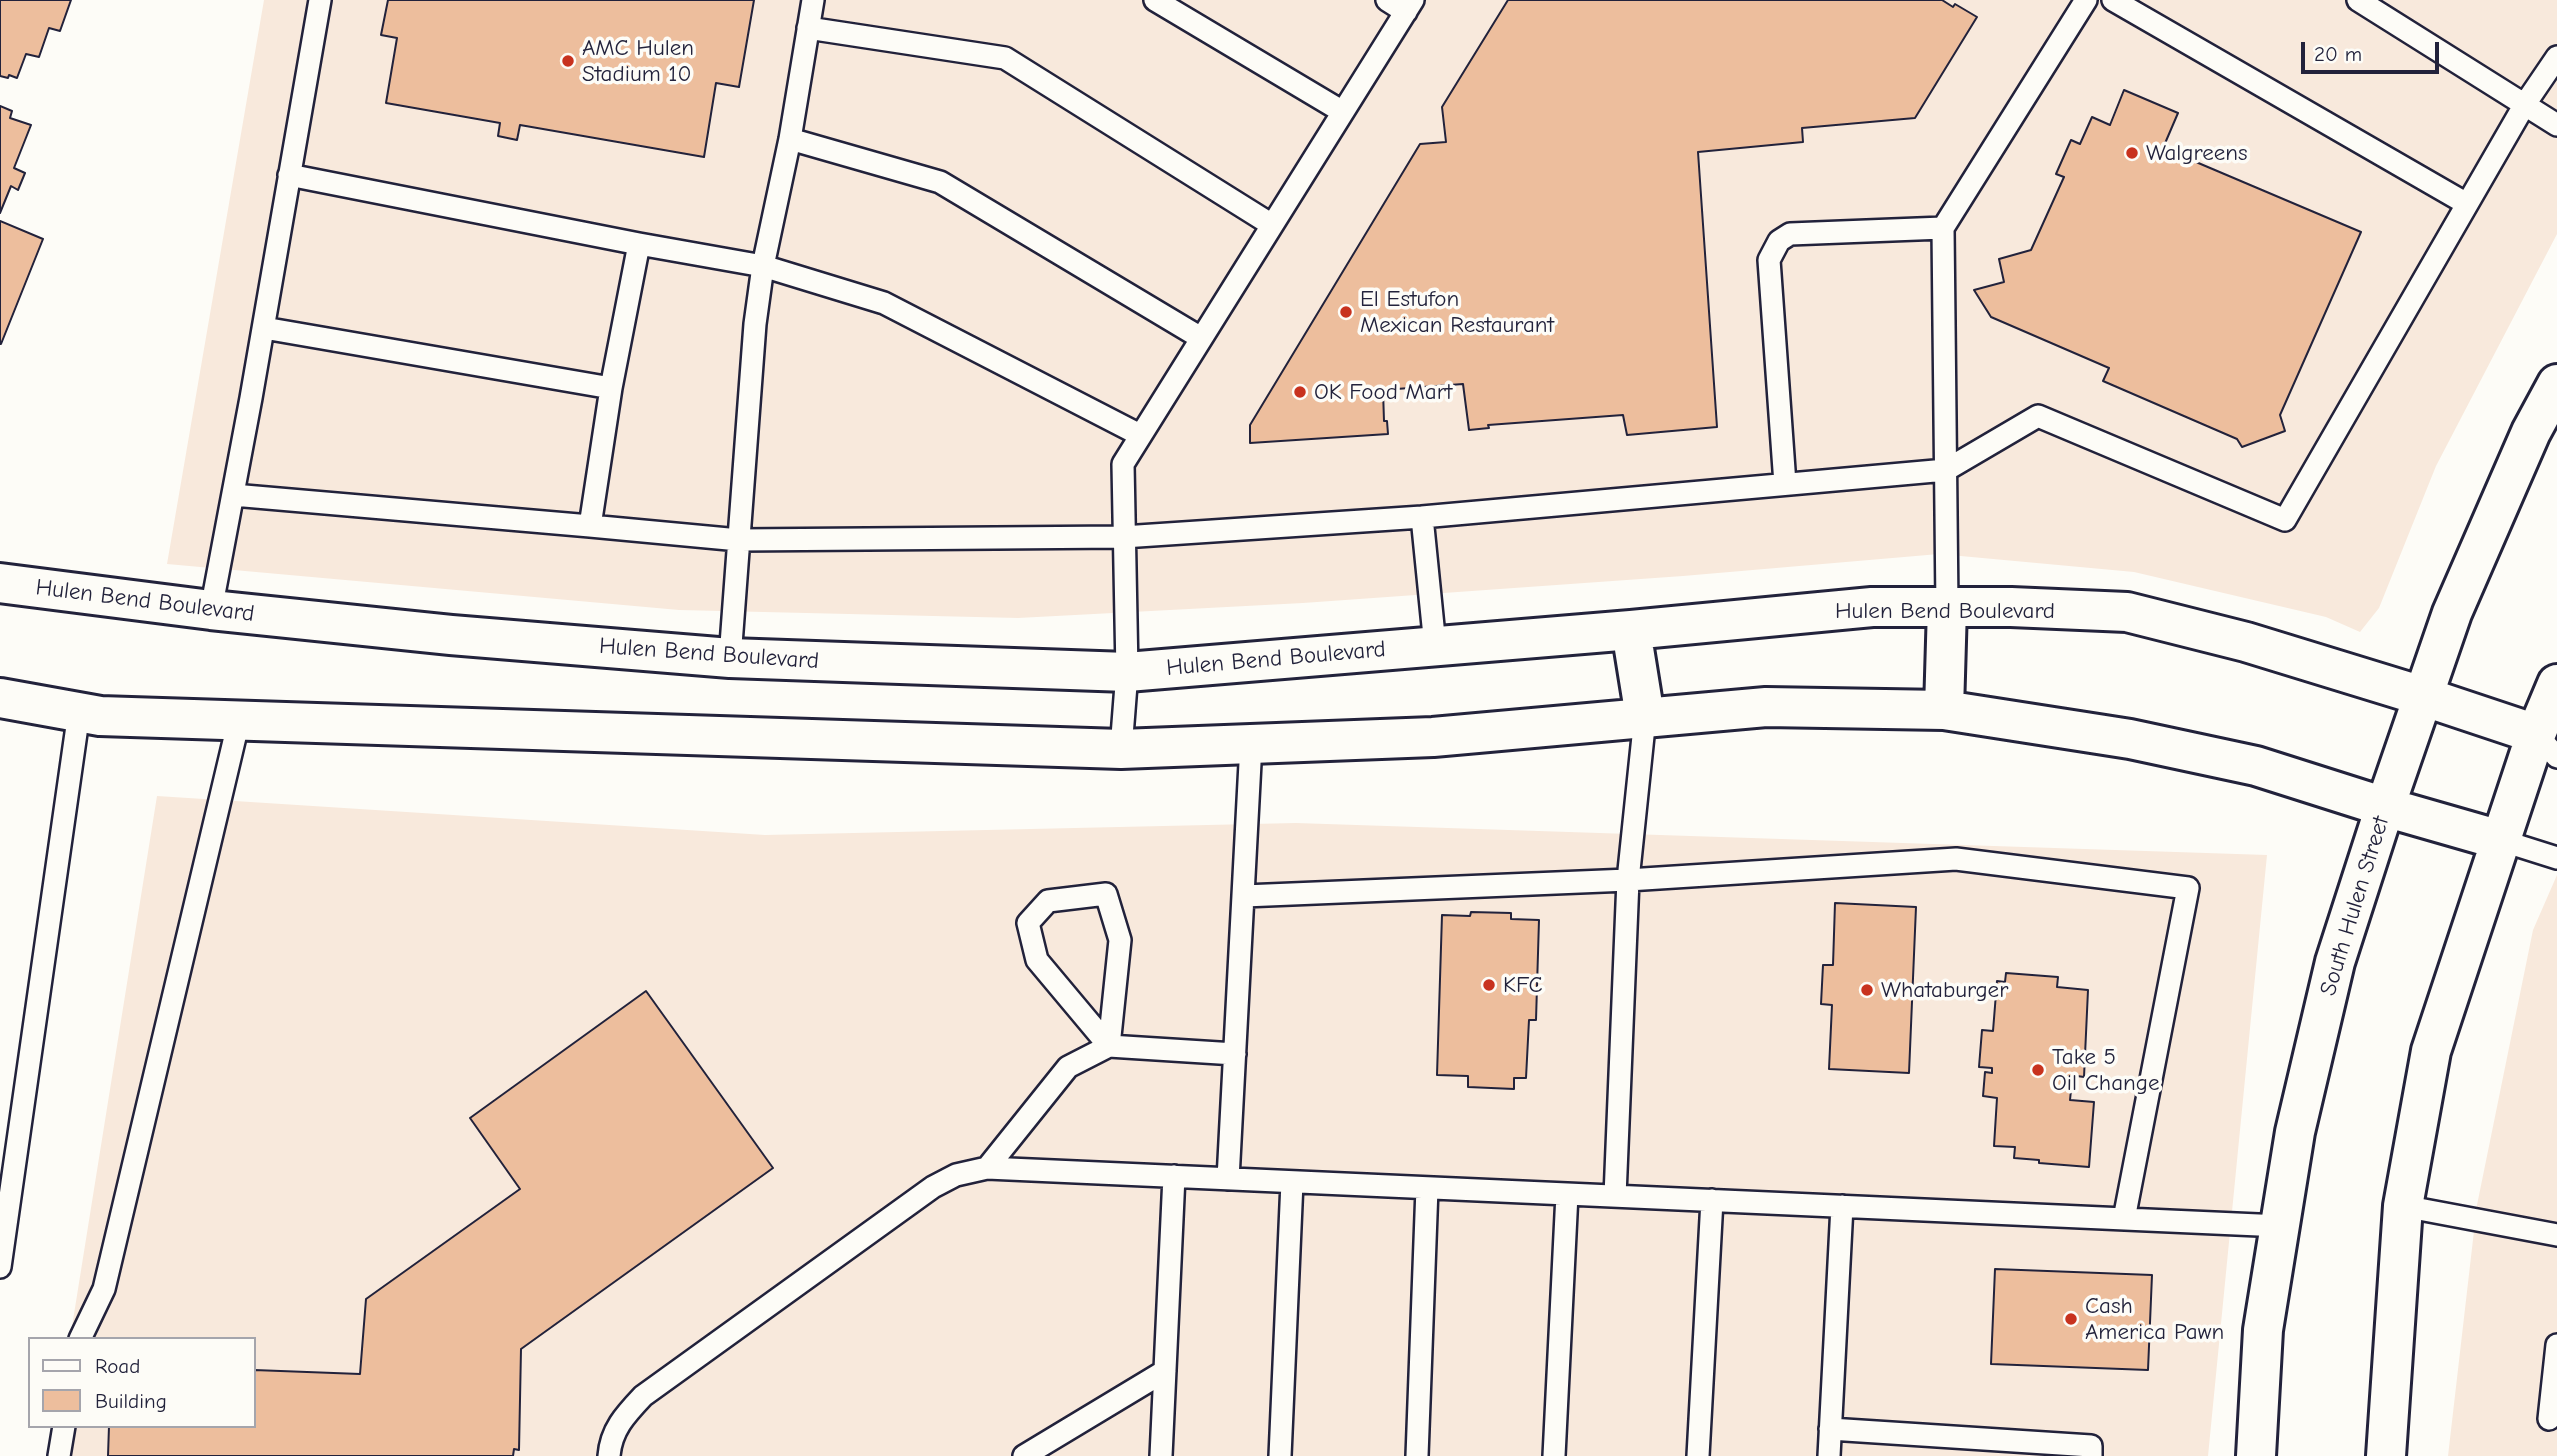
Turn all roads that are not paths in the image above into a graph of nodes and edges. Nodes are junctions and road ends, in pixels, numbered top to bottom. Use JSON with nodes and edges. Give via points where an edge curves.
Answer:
{"nodes":[{"id":1,"x":320,"y":0,"type":"edge"},
{"id":2,"x":813,"y":0,"type":"edge"},
{"id":3,"x":1155,"y":0,"type":"edge"},
{"id":4,"x":1387,"y":0,"type":"edge"},
{"id":5,"x":2086,"y":0,"type":"edge"},
{"id":6,"x":2113,"y":0,"type":"edge"},
{"id":7,"x":2358,"y":0,"type":"edge"},
{"id":8,"x":1409,"y":6,"type":"edge"},
{"id":9,"x":808,"y":28,"type":"junction"},
{"id":10,"x":2557,"y":57,"type":"edge"},
{"id":11,"x":2525,"y":104,"type":"junction"},
{"id":12,"x":1343,"y":112,"type":"junction"},
{"id":13,"x":2557,"y":125,"type":"edge"},
{"id":14,"x":790,"y":139,"type":"junction"},
{"id":15,"x":289,"y":175,"type":"junction"},
{"id":16,"x":2467,"y":204,"type":"junction"},
{"id":17,"x":1272,"y":225,"type":"junction"},
{"id":18,"x":1943,"y":228,"type":"junction"},
{"id":19,"x":639,"y":244,"type":"junction"},
{"id":20,"x":763,"y":266,"type":"junction"},
{"id":21,"x":264,"y":328,"type":"junction"},
{"id":22,"x":1201,"y":338,"type":"junction"},
{"id":23,"x":2557,"y":384,"type":"edge"},
{"id":24,"x":611,"y":388,"type":"junction"},
{"id":25,"x":1140,"y":435,"type":"junction"},
{"id":26,"x":1946,"y":470,"type":"junction"},
{"id":27,"x":1784,"y":484,"type":"junction"},
{"id":28,"x":233,"y":495,"type":"junction"},
{"id":29,"x":1422,"y":517,"type":"junction"},
{"id":30,"x":590,"y":526,"type":"junction"},
{"id":31,"x":1123,"y":537,"type":"junction"},
{"id":32,"x":739,"y":540,"type":"junction"},
{"id":33,"x":0,"y":583,"type":"edge"},
{"id":34,"x":1947,"y":607,"type":"junction"},
{"id":35,"x":211,"y":610,"type":"junction"},
{"id":36,"x":1631,"y":630,"type":"junction"},
{"id":37,"x":1435,"y":646,"type":"junction"},
{"id":38,"x":730,"y":658,"type":"junction"},
{"id":39,"x":1127,"y":672,"type":"junction"},
{"id":40,"x":2557,"y":684,"type":"edge"},
{"id":41,"x":2422,"y":696,"type":"junction"},
{"id":42,"x":0,"y":698,"type":"edge"},
{"id":43,"x":1944,"y":710,"type":"junction"},
{"id":44,"x":79,"y":712,"type":"junction"},
{"id":45,"x":1645,"y":717,"type":"junction"},
{"id":46,"x":239,"y":720,"type":"junction"},
{"id":47,"x":1251,"y":744,"type":"junction"},
{"id":48,"x":2546,"y":745,"type":"edge"},
{"id":49,"x":1121,"y":749,"type":"junction"},
{"id":50,"x":2385,"y":807,"type":"junction"},
{"id":51,"x":2500,"y":840,"type":"junction"},
{"id":52,"x":2557,"y":858,"type":"edge"},
{"id":53,"x":1628,"y":880,"type":"junction"},
{"id":54,"x":1244,"y":896,"type":"junction"},
{"id":55,"x":1108,"y":1046,"type":"junction"},
{"id":56,"x":1235,"y":1055,"type":"junction"},
{"id":57,"x":987,"y":1168,"type":"junction"},
{"id":58,"x":1174,"y":1176,"type":"junction"},
{"id":59,"x":1228,"y":1179,"type":"junction"},
{"id":60,"x":1292,"y":1182,"type":"junction"},
{"id":61,"x":1427,"y":1188,"type":"junction"},
{"id":62,"x":1567,"y":1194,"type":"junction"},
{"id":63,"x":1615,"y":1196,"type":"junction"},
{"id":64,"x":1712,"y":1200,"type":"junction"},
{"id":65,"x":1842,"y":1206,"type":"junction"},
{"id":66,"x":2403,"y":1206,"type":"junction"},
{"id":67,"x":2124,"y":1219,"type":"junction"},
{"id":68,"x":2281,"y":1226,"type":"junction"},
{"id":69,"x":2557,"y":1235,"type":"edge"},
{"id":70,"x":0,"y":1267,"type":"edge"},
{"id":71,"x":81,"y":1337,"type":"edge"},
{"id":72,"x":2557,"y":1345,"type":"edge"},
{"id":73,"x":1165,"y":1371,"type":"junction"},
{"id":74,"x":2549,"y":1419,"type":"dead end"},
{"id":75,"x":64,"y":1428,"type":"edge"},
{"id":76,"x":1830,"y":1429,"type":"junction"},
{"id":77,"x":1960,"y":1447,"type":"edge"},
{"id":78,"x":59,"y":1456,"type":"edge"},
{"id":79,"x":609,"y":1456,"type":"edge"},
{"id":80,"x":1024,"y":1456,"type":"edge"},
{"id":81,"x":1161,"y":1456,"type":"edge"},
{"id":82,"x":1280,"y":1456,"type":"edge"},
{"id":83,"x":1417,"y":1456,"type":"edge"},
{"id":84,"x":1554,"y":1456,"type":"edge"},
{"id":85,"x":1698,"y":1456,"type":"edge"},
{"id":86,"x":1829,"y":1456,"type":"edge"},
{"id":87,"x":2091,"y":1456,"type":"edge"},
{"id":88,"x":2256,"y":1456,"type":"edge"},
{"id":89,"x":2386,"y":1456,"type":"edge"}],
"edges":[{"from":1,"to":15,"type":"lane"},
{"from":2,"to":9,"type":"lane"},
{"from":3,"to":12,"type":"lane"},
{"from":4,"to":8,"type":"lane"},
{"from":5,"to":18,"type":"lane"},
{"from":6,"to":16,"type":"lane"},
{"from":7,"to":11,"type":"lane"},
{"from":8,"to":12,"type":"lane"},
{"from":9,"to":14,"type":"lane"},
{"from":9,"to":17,"type":"lane","via":[[1005,58]]},
{"from":10,"to":11,"type":"lane"},
{"from":11,"to":13,"type":"lane"},
{"from":11,"to":16,"type":"lane"},
{"from":12,"to":17,"type":"lane"},
{"from":14,"to":20,"type":"lane"},
{"from":14,"to":22,"type":"lane","via":[[940,182]]},
{"from":15,"to":19,"type":"lane"},
{"from":15,"to":21,"type":"lane"},
{"from":16,"to":26,"type":"lane","via":[[2285,520],[2038,416]]},
{"from":17,"to":22,"type":"lane"},
{"from":18,"to":26,"type":"lane"},
{"from":18,"to":27,"type":"lane","via":[[1790,234],[1779,241],[1769,260]]},
{"from":19,"to":20,"type":"lane"},
{"from":19,"to":24,"type":"lane"},
{"from":20,"to":25,"type":"lane","via":[[884,303]]},
{"from":20,"to":32,"type":"lane"},
{"from":21,"to":24,"type":"lane"},
{"from":21,"to":28,"type":"lane"},
{"from":22,"to":25,"type":"lane"},
{"from":23,"to":41,"type":"street","name":"South Hulen Street","via":[[2531,432],[2452,612]]},
{"from":24,"to":30,"type":"lane"},
{"from":25,"to":31,"type":"lane","via":[[1123,464]]},
{"from":26,"to":27,"type":"lane"},
{"from":26,"to":34,"type":"lane"},
{"from":27,"to":29,"type":"lane"},
{"from":28,"to":30,"type":"lane"},
{"from":28,"to":35,"type":"lane"},
{"from":29,"to":31,"type":"lane"},
{"from":29,"to":37,"type":"lane"},
{"from":30,"to":32,"type":"lane"},
{"from":31,"to":32,"type":"lane"},
{"from":31,"to":39,"type":"lane"},
{"from":32,"to":38,"type":"lane"},
{"from":33,"to":35,"type":"street","name":"Hulen Bend Boulevard"},
{"from":34,"to":36,"type":"street","name":"Hulen Bend Boulevard","via":[[1872,607]]},
{"from":34,"to":41,"type":"street","name":"Hulen Bend Boulevard","via":[[2127,612],[2246,642]]},
{"from":34,"to":43,"type":"street"},
{"from":35,"to":38,"type":"street","name":"Hulen Bend Boulevard"},
{"from":36,"to":37,"type":"street","name":"Hulen Bend Boulevard"},
{"from":36,"to":45,"type":"street"},
{"from":37,"to":39,"type":"street","name":"Hulen Bend Boulevard"},
{"from":38,"to":39,"type":"street","name":"Hulen Bend Boulevard"},
{"from":39,"to":49,"type":"lane"},
{"from":40,"to":48,"type":"street"},
{"from":41,"to":48,"type":"street","name":"Hulen Bend Boulevard"},
{"from":41,"to":50,"type":"street","name":"South Hulen Street"},
{"from":42,"to":44,"type":"street"},
{"from":43,"to":45,"type":"street","via":[[1766,707]]},
{"from":43,"to":50,"type":"street","via":[[2193,752],[2256,766]]},
{"from":44,"to":46,"type":"street"},
{"from":44,"to":70,"type":"lane"},
{"from":45,"to":47,"type":"street","via":[[1433,737]]},
{"from":45,"to":53,"type":"lane"},
{"from":46,"to":49,"type":"street"},
{"from":46,"to":71,"type":"lane","via":[[104,1289]]},
{"from":47,"to":49,"type":"street"},
{"from":47,"to":54,"type":"lane"},
{"from":48,"to":51,"type":"street"},
{"from":50,"to":51,"type":"street"},
{"from":50,"to":68,"type":"street","name":"South Hulen Street","via":[[2334,962],[2295,1132]]},
{"from":51,"to":52,"type":"lane"},
{"from":51,"to":66,"type":"street","via":[[2431,1051]]},
{"from":53,"to":54,"type":"lane"},
{"from":53,"to":63,"type":"lane"},
{"from":53,"to":67,"type":"lane","via":[[1956,859],[2189,888]]},
{"from":54,"to":56,"type":"lane"},
{"from":55,"to":55,"type":"lane","via":[[1120,940],[1105,894],[1048,901],[1028,923],[1037,960]]},
{"from":55,"to":56,"type":"lane"},
{"from":55,"to":57,"type":"lane","via":[[1068,1067]]},
{"from":56,"to":59,"type":"lane"},
{"from":57,"to":58,"type":"lane"},
{"from":57,"to":79,"type":"lane","via":[[933,1187],[643,1396],[622,1418],[610,1440]]},
{"from":58,"to":59,"type":"lane"},
{"from":58,"to":73,"type":"lane"},
{"from":59,"to":60,"type":"lane"},
{"from":60,"to":61,"type":"lane"},
{"from":60,"to":82,"type":"lane"},
{"from":61,"to":62,"type":"lane"},
{"from":61,"to":83,"type":"lane"},
{"from":62,"to":63,"type":"lane"},
{"from":62,"to":84,"type":"lane"},
{"from":63,"to":64,"type":"lane"},
{"from":64,"to":65,"type":"lane"},
{"from":64,"to":85,"type":"lane"},
{"from":65,"to":67,"type":"lane"},
{"from":65,"to":76,"type":"lane"},
{"from":66,"to":69,"type":"lane"},
{"from":66,"to":89,"type":"street"},
{"from":67,"to":68,"type":"lane"},
{"from":68,"to":88,"type":"street","name":"South Hulen Street","via":[[2263,1330]]},
{"from":72,"to":74,"type":"lane"},
{"from":73,"to":80,"type":"lane"},
{"from":73,"to":81,"type":"lane"},
{"from":75,"to":78,"type":"lane"},
{"from":76,"to":77,"type":"lane"},
{"from":76,"to":86,"type":"lane"},
{"from":77,"to":87,"type":"lane","via":[[2091,1446]]}]}
